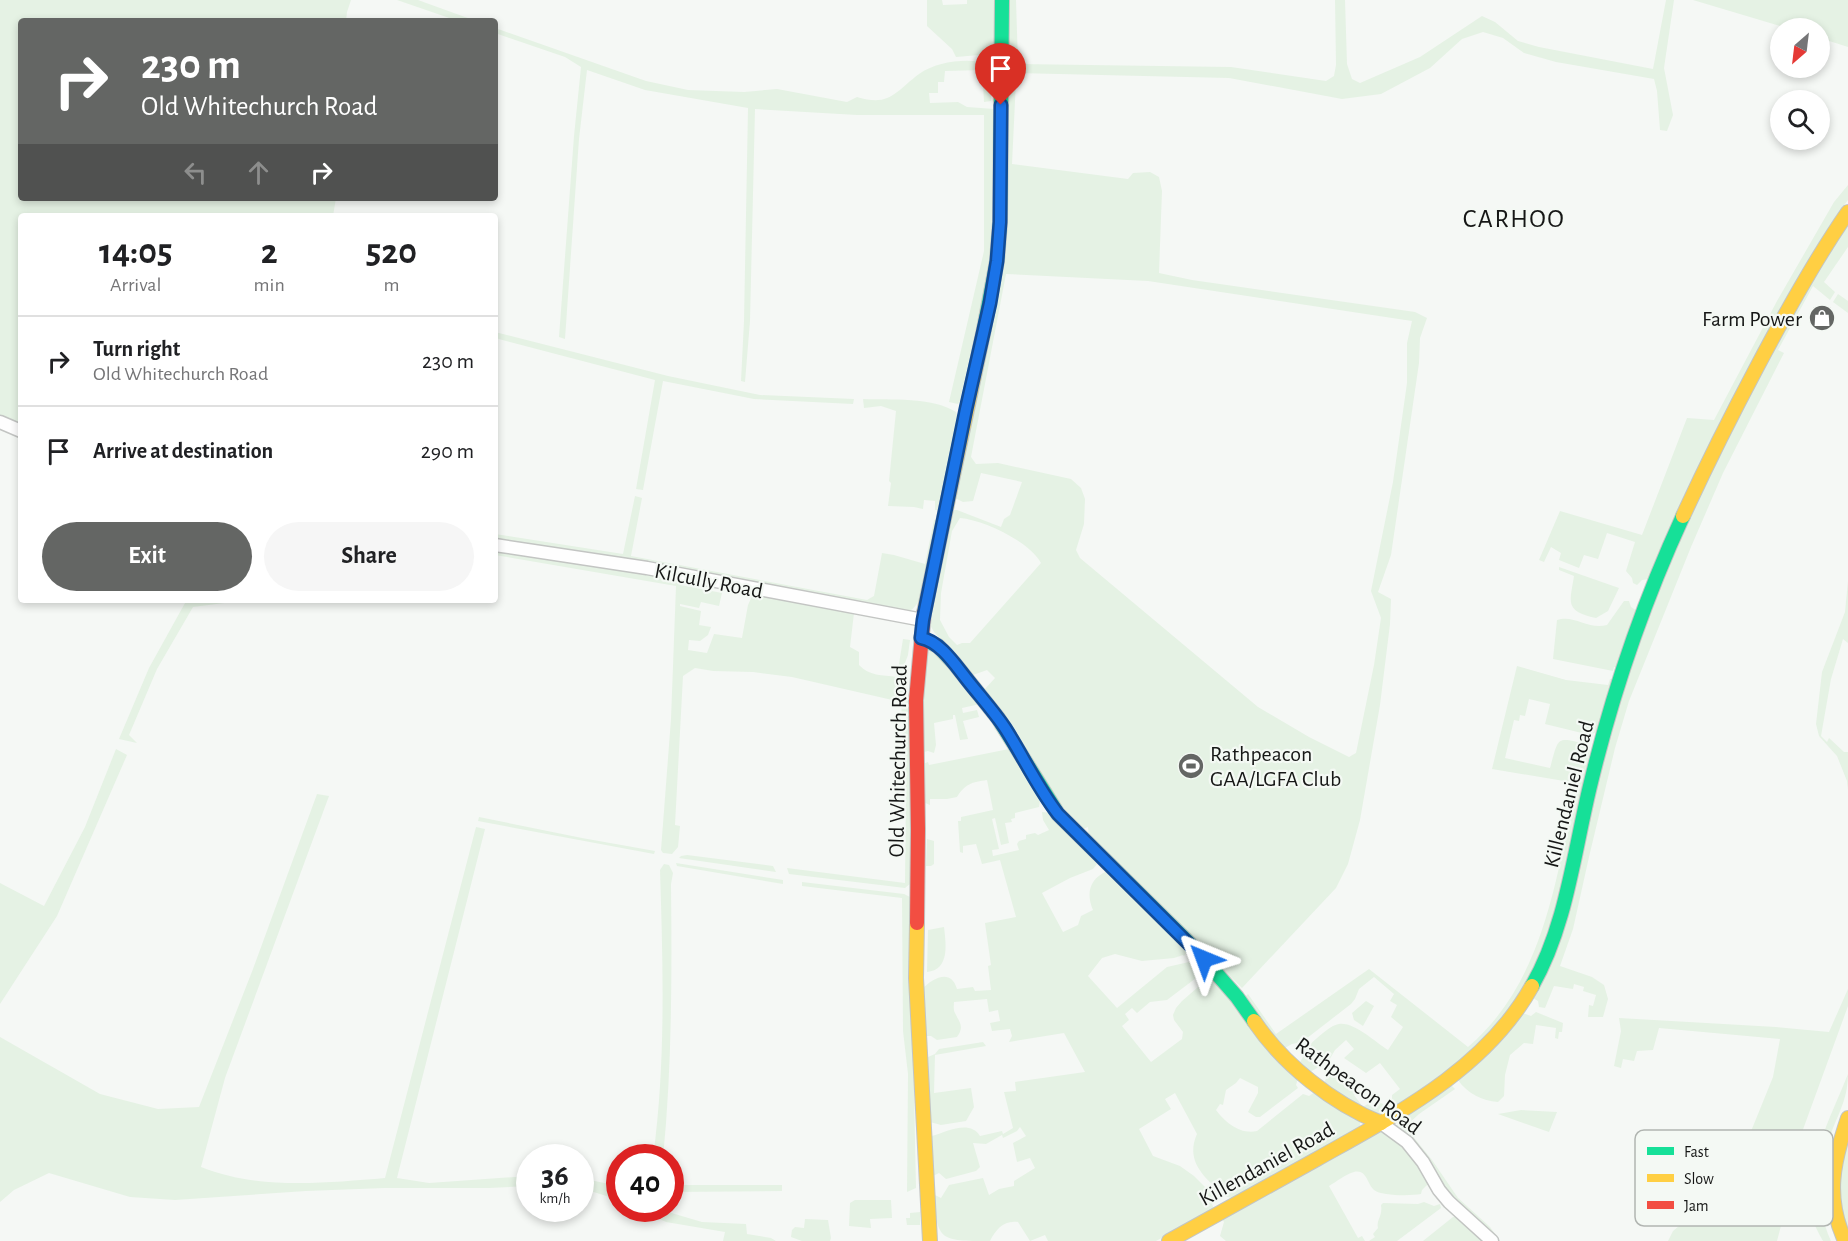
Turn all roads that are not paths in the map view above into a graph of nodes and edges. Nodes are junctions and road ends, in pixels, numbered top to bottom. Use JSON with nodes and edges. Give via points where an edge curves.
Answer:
{"nodes":[{"id":1,"x":1002,"y":0,"type":"edge"},
{"id":2,"x":1848,"y":212,"type":"edge"},
{"id":3,"x":0,"y":422,"type":"edge"},
{"id":4,"x":18,"y":430,"type":"edge"},
{"id":5,"x":498,"y":545,"type":"edge"},
{"id":6,"x":923,"y":620,"type":"junction"},
{"id":7,"x":921,"y":638,"type":"junction"},
{"id":8,"x":1848,"y":1118,"type":"edge"},
{"id":9,"x":1381,"y":1123,"type":"junction"},
{"id":10,"x":1833,"y":1171,"type":"edge"},
{"id":11,"x":1833,"y":1207,"type":"edge"},
{"id":12,"x":930,"y":1241,"type":"edge"},
{"id":13,"x":1169,"y":1241,"type":"edge"},
{"id":14,"x":1491,"y":1241,"type":"edge"},
{"id":15,"x":1845,"y":1241,"type":"edge"}],
"edges":[{"from":1,"to":6,"type":"street","name":"Old Whitechurch Road","via":[[997,261]]},
{"from":2,"to":9,"type":"street","name":"Killendaniel Road","via":[[1797,291],[1745,389],[1647,601],[1608,718],[1552,940],[1532,987],[1509,1021],[1464,1066]]},
{"from":3,"to":4,"type":"street"},
{"from":5,"to":6,"type":"street","name":"Kilcully Road","via":[[646,568]]},
{"from":6,"to":7,"type":"street","name":"Old Whitechurch Road"},
{"from":7,"to":9,"type":"street","name":"Rathpeacon Road","via":[[938,646],[998,718],[1058,814],[1196,950],[1278,1051],[1312,1082],[1361,1115]]},
{"from":7,"to":12,"type":"street","name":"Old Whitechurch Road","via":[[916,700],[916,978]]},
{"from":8,"to":10,"type":"street"},
{"from":9,"to":13,"type":"street","name":"Killendaniel Road"},
{"from":9,"to":14,"type":"street","name":"Rathpeacon Road","via":[[1412,1148],[1449,1202]]},
{"from":11,"to":15,"type":"street"}]}
